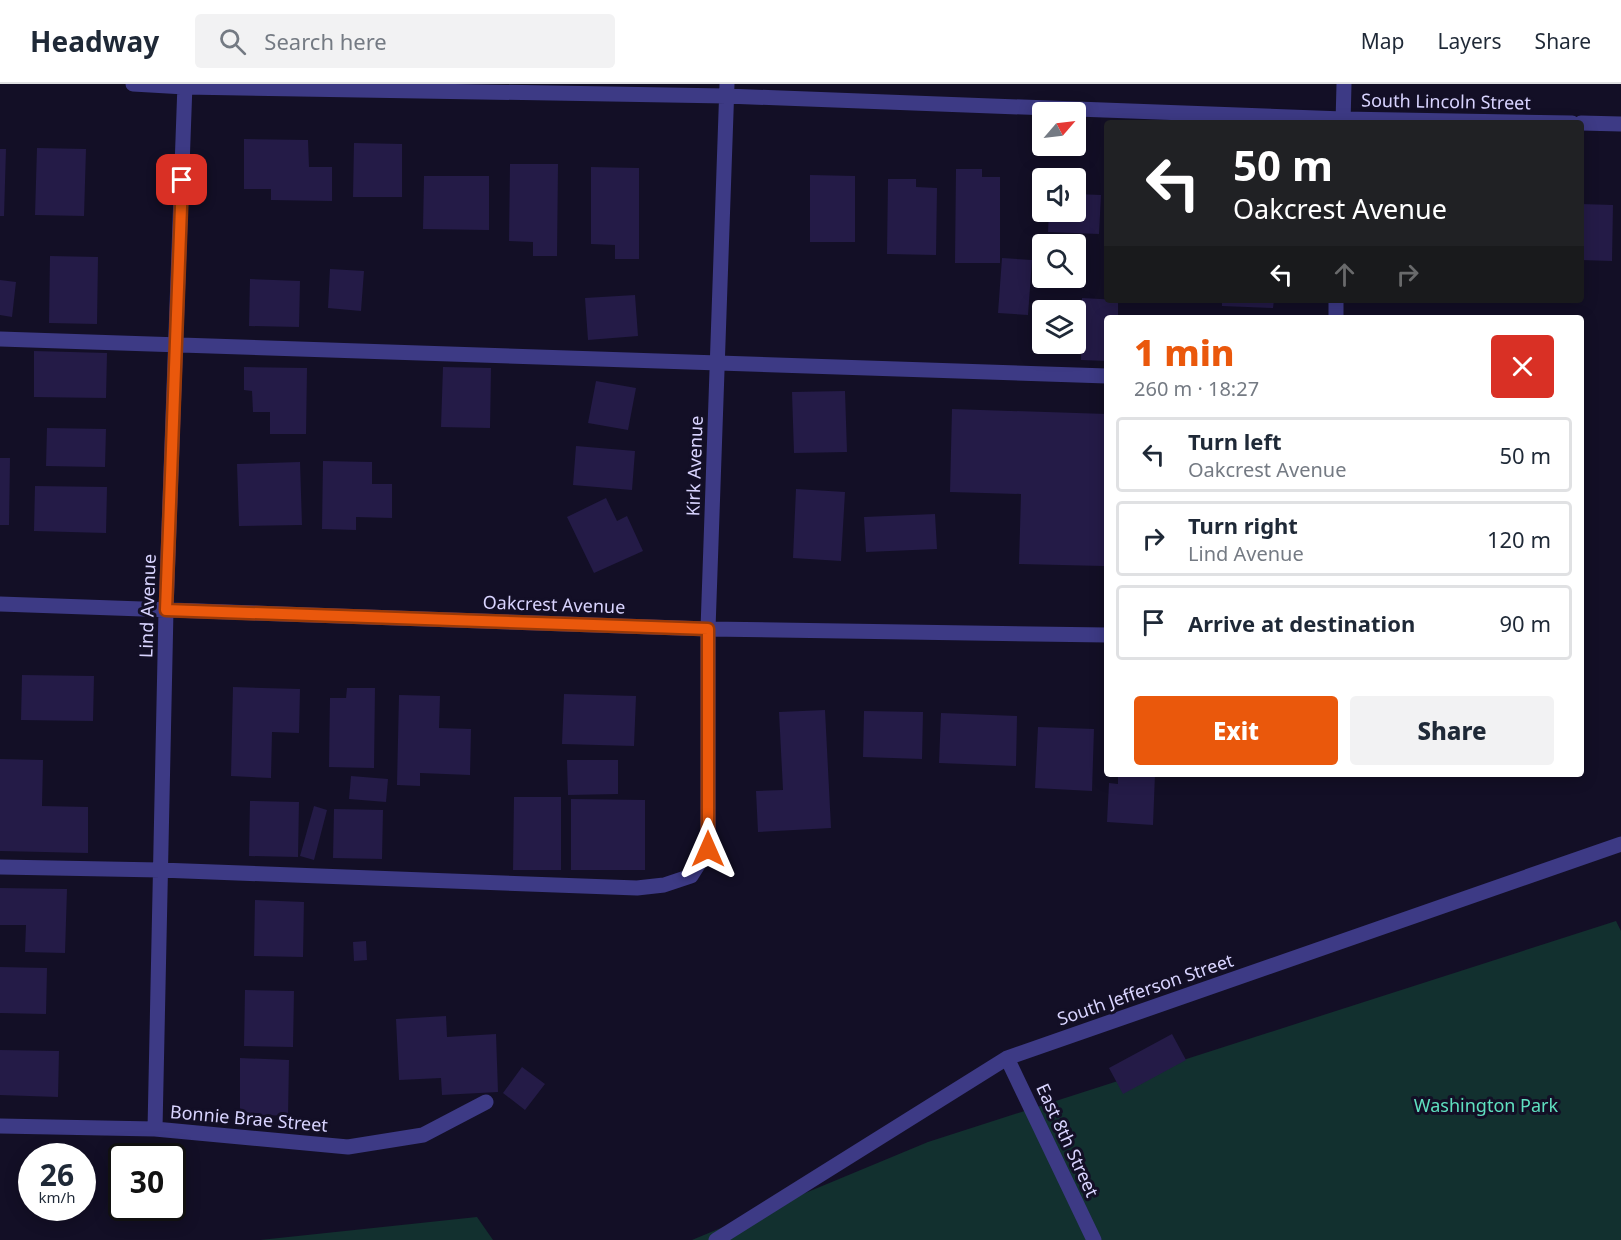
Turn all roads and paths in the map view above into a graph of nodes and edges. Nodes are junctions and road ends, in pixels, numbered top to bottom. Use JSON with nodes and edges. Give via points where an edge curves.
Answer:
{"nodes":[{"id":1,"x":133,"y":84,"type":"edge"},
{"id":2,"x":1344,"y":84,"type":"edge"},
{"id":3,"x":185,"y":85,"type":"edge"},
{"id":4,"x":727,"y":90,"type":"edge"},
{"id":5,"x":1323,"y":120,"type":"edge"},
{"id":6,"x":1343,"y":120,"type":"edge"},
{"id":7,"x":1584,"y":123,"type":"edge"},
{"id":8,"x":1621,"y":124,"type":"edge"},
{"id":9,"x":0,"y":339,"type":"edge"},
{"id":10,"x":176,"y":345,"type":"junction"},
{"id":11,"x":718,"y":364,"type":"junction"},
{"id":12,"x":1104,"y":376,"type":"edge"},
{"id":13,"x":0,"y":604,"type":"edge"},
{"id":14,"x":166,"y":610,"type":"junction"},
{"id":15,"x":708,"y":629,"type":"junction"},
{"id":16,"x":1104,"y":635,"type":"edge"},
{"id":17,"x":1621,"y":844,"type":"edge"},
{"id":18,"x":0,"y":867,"type":"edge"},
{"id":19,"x":160,"y":870,"type":"junction"},
{"id":20,"x":1007,"y":1058,"type":"junction"},
{"id":21,"x":486,"y":1102,"type":"dead end"},
{"id":22,"x":0,"y":1126,"type":"edge"},
{"id":23,"x":155,"y":1129,"type":"junction"},
{"id":24,"x":716,"y":1240,"type":"edge"},
{"id":25,"x":1094,"y":1240,"type":"edge"}],
"edges":[{"from":1,"to":3,"type":"street","name":"South Lincoln Street"},
{"from":2,"to":6,"type":"street"},
{"from":3,"to":4,"type":"street","name":"South Lincoln Street"},
{"from":3,"to":10,"type":"street","name":"Lind Avenue"},
{"from":4,"to":5,"type":"street","name":"South Lincoln Street"},
{"from":4,"to":11,"type":"street","name":"Kirk Avenue"},
{"from":7,"to":8,"type":"street"},
{"from":9,"to":10,"type":"street"},
{"from":10,"to":11,"type":"street"},
{"from":10,"to":14,"type":"street","name":"Lind Avenue"},
{"from":11,"to":12,"type":"street"},
{"from":11,"to":15,"type":"street","name":"Kirk Avenue"},
{"from":13,"to":14,"type":"street","name":"Oakcrest Avenue"},
{"from":14,"to":15,"type":"street","name":"Oakcrest Avenue"},
{"from":14,"to":19,"type":"street","name":"Lind Avenue"},
{"from":15,"to":16,"type":"street","name":"Oakcrest Avenue"},
{"from":15,"to":19,"type":"street","name":"Kirk Avenue","via":[[708,849],[691,876],[637,888]]},
{"from":17,"to":20,"type":"street","name":"South Jefferson Street"},
{"from":18,"to":19,"type":"street"},
{"from":19,"to":23,"type":"street","name":"Lind Avenue"},
{"from":20,"to":24,"type":"street","name":"South Jefferson Street"},
{"from":20,"to":25,"type":"street","name":"East 8th Street"},
{"from":21,"to":23,"type":"street","name":"Bonnie Brae Street","via":[[423,1135],[348,1147]]},
{"from":22,"to":23,"type":"street","name":"Bonnie Brae Street"}]}
